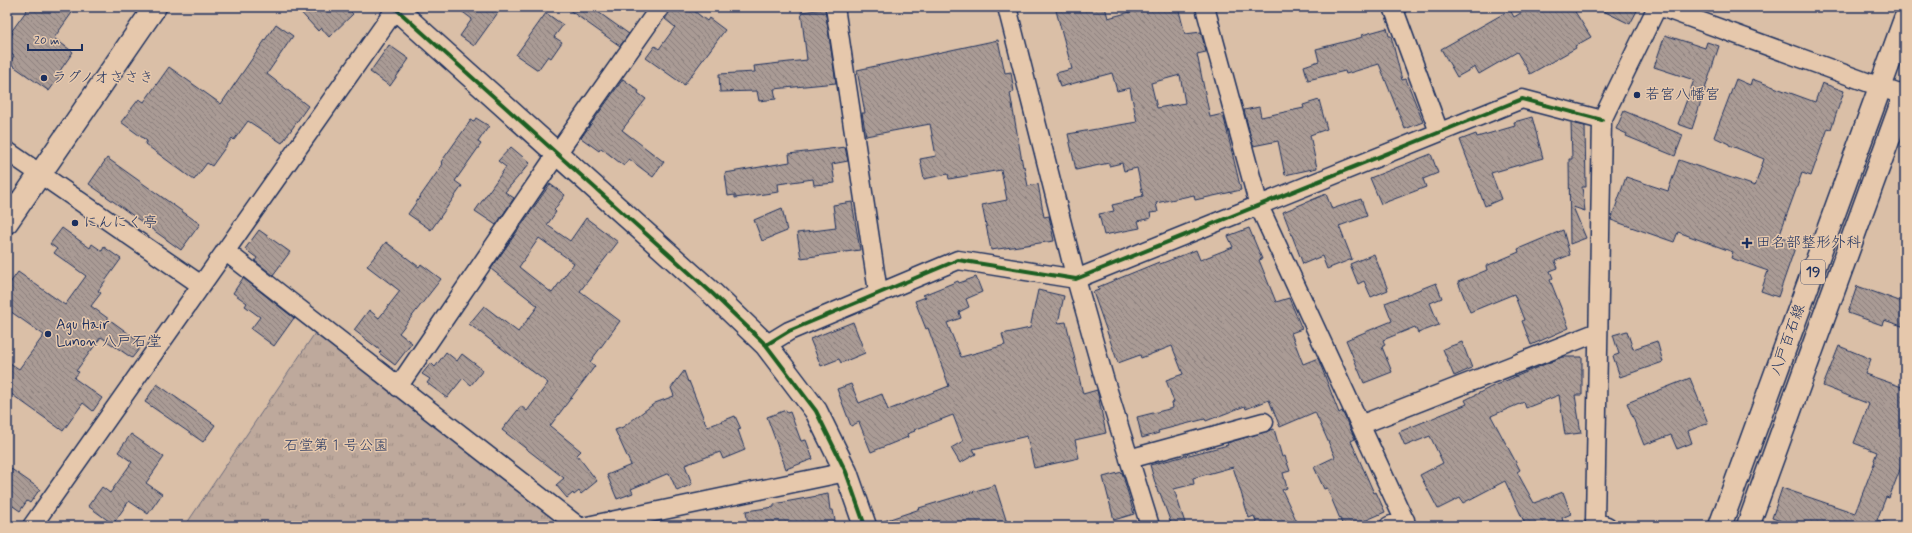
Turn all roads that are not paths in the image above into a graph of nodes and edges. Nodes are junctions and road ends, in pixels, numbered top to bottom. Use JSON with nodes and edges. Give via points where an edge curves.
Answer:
{"nodes":[{"id":1,"x":155,"y":7,"type":"edge"},
{"id":2,"x":660,"y":7,"type":"edge"},
{"id":3,"x":836,"y":7,"type":"edge"},
{"id":4,"x":1007,"y":7,"type":"edge"},
{"id":5,"x":1205,"y":7,"type":"edge"},
{"id":6,"x":1393,"y":7,"type":"edge"},
{"id":7,"x":1658,"y":7,"type":"edge"},
{"id":8,"x":1661,"y":7,"type":"edge"},
{"id":9,"x":395,"y":8,"type":"edge"},
{"id":10,"x":1905,"y":19,"type":"edge"},
{"id":11,"x":1880,"y":86,"type":"junction"},
{"id":12,"x":1905,"y":96,"type":"edge"},
{"id":13,"x":1602,"y":120,"type":"junction"},
{"id":14,"x":1439,"y":132,"type":"junction"},
{"id":15,"x":7,"y":151,"type":"edge"},
{"id":16,"x":556,"y":155,"type":"junction"},
{"id":17,"x":40,"y":174,"type":"junction"},
{"id":18,"x":1259,"y":206,"type":"junction"},
{"id":19,"x":7,"y":222,"type":"edge"},
{"id":20,"x":225,"y":251,"type":"junction"},
{"id":21,"x":1076,"y":279,"type":"junction"},
{"id":22,"x":201,"y":285,"type":"junction"},
{"id":23,"x":878,"y":292,"type":"junction"},
{"id":24,"x":1598,"y":332,"type":"junction"},
{"id":25,"x":766,"y":345,"type":"junction"},
{"id":26,"x":398,"y":387,"type":"junction"},
{"id":27,"x":1264,"y":422,"type":"dead end"},
{"id":28,"x":1360,"y":425,"type":"junction"},
{"id":29,"x":1129,"y":460,"type":"junction"},
{"id":30,"x":846,"y":472,"type":"junction"},
{"id":31,"x":1400,"y":524,"type":"edge"},
{"id":32,"x":1597,"y":525,"type":"edge"},
{"id":33,"x":32,"y":526,"type":"edge"},
{"id":34,"x":578,"y":526,"type":"edge"},
{"id":35,"x":587,"y":526,"type":"edge"},
{"id":36,"x":866,"y":526,"type":"edge"},
{"id":37,"x":1150,"y":526,"type":"edge"},
{"id":38,"x":1720,"y":526,"type":"edge"},
{"id":39,"x":1748,"y":526,"type":"edge"}],
"edges":[{"from":1,"to":17,"type":"main road"},
{"from":2,"to":16,"type":"street"},
{"from":3,"to":23,"type":"street"},
{"from":4,"to":21,"type":"street"},
{"from":5,"to":18,"type":"street"},
{"from":6,"to":14,"type":"street"},
{"from":7,"to":13,"type":"street"},
{"from":8,"to":11,"type":"street"},
{"from":9,"to":16,"type":"main road"},
{"from":9,"to":20,"type":"street"},
{"from":10,"to":11,"type":"main road","name":"八戸百石線","number":"19"},
{"from":11,"to":12,"type":"street"},
{"from":11,"to":38,"type":"main road","name":"八戸百石線","number":"19"},
{"from":12,"to":39,"type":"main road","name":"八戸百石線","number":"19"},
{"from":13,"to":14,"type":"street","via":[[1522,99]]},
{"from":13,"to":24,"type":"street"},
{"from":14,"to":18,"type":"street"},
{"from":15,"to":17,"type":"street"},
{"from":16,"to":25,"type":"main road","via":[[713,294]]},
{"from":16,"to":26,"type":"street"},
{"from":17,"to":19,"type":"main road"},
{"from":17,"to":22,"type":"street"},
{"from":18,"to":21,"type":"street"},
{"from":18,"to":28,"type":"street"},
{"from":20,"to":22,"type":"street"},
{"from":20,"to":26,"type":"street"},
{"from":21,"to":23,"type":"street","via":[[958,260]]},
{"from":21,"to":29,"type":"street"},
{"from":22,"to":33,"type":"street"},
{"from":23,"to":25,"type":"street","via":[[789,331]]},
{"from":24,"to":28,"type":"street"},
{"from":24,"to":32,"type":"street"},
{"from":25,"to":30,"type":"main road","via":[[816,411]]},
{"from":26,"to":34,"type":"street"},
{"from":27,"to":29,"type":"street"},
{"from":28,"to":31,"type":"street"},
{"from":29,"to":37,"type":"street"},
{"from":30,"to":35,"type":"street"},
{"from":30,"to":36,"type":"main road"}]}
